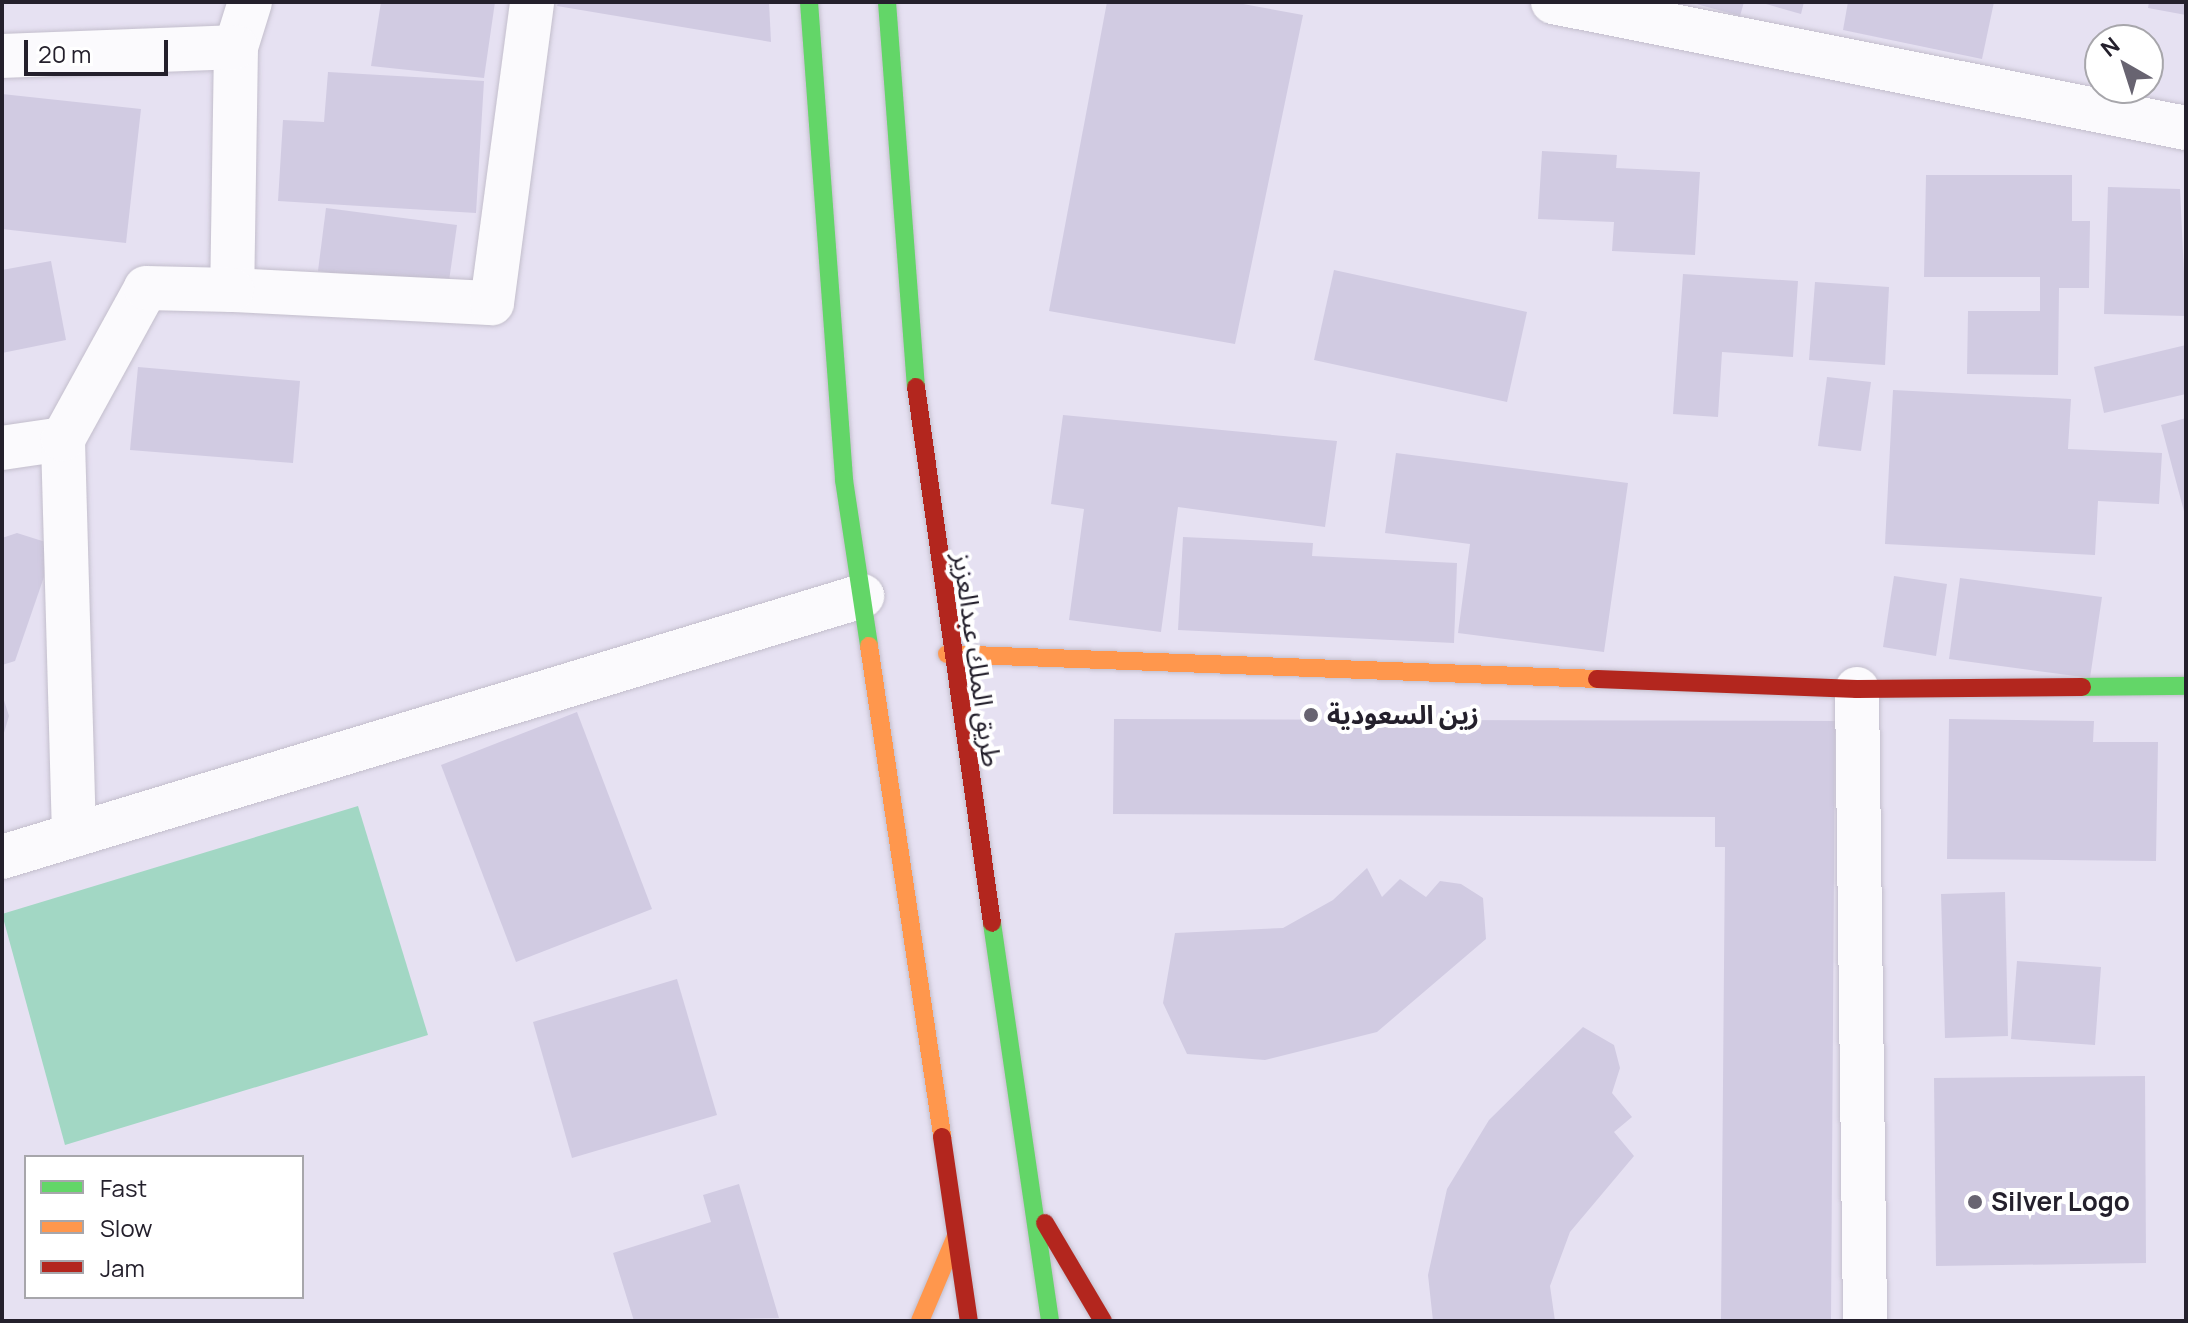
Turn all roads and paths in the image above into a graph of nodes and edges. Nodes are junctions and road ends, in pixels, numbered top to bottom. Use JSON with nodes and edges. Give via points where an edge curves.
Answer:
{"nodes":[{"id":1,"x":250,"y":2,"type":"edge"},
{"id":2,"x":532,"y":2,"type":"edge"},
{"id":3,"x":809,"y":2,"type":"edge"},
{"id":4,"x":887,"y":2,"type":"edge"},
{"id":5,"x":1553,"y":2,"type":"edge"},
{"id":6,"x":236,"y":47,"type":"junction"},
{"id":7,"x":2,"y":56,"type":"edge"},
{"id":8,"x":2186,"y":128,"type":"edge"},
{"id":9,"x":232,"y":290,"type":"junction"},
{"id":10,"x":63,"y":439,"type":"junction"},
{"id":11,"x":2,"y":448,"type":"edge"},
{"id":12,"x":862,"y":596,"type":"junction"},
{"id":13,"x":947,"y":654,"type":"junction"},
{"id":14,"x":2186,"y":686,"type":"edge"},
{"id":15,"x":1857,"y":689,"type":"junction"},
{"id":16,"x":74,"y":835,"type":"junction"},
{"id":17,"x":2,"y":857,"type":"edge"},
{"id":18,"x":1036,"y":1208,"type":"junction"},
{"id":19,"x":957,"y":1233,"type":"junction"},
{"id":20,"x":920,"y":1321,"type":"edge"},
{"id":21,"x":969,"y":1321,"type":"edge"},
{"id":22,"x":1050,"y":1321,"type":"edge"},
{"id":23,"x":1103,"y":1321,"type":"edge"},
{"id":24,"x":1865,"y":1321,"type":"edge"}],
"edges":[{"from":1,"to":6,"type":"street"},
{"from":2,"to":9,"type":"street","via":[[492,303]]},
{"from":3,"to":12,"type":"main road","via":[[844,480]]},
{"from":4,"to":13,"type":"main road","name":"طريق الملك عبدالعزيز","via":[[919,429]]},
{"from":5,"to":8,"type":"street"},
{"from":6,"to":7,"type":"street"},
{"from":6,"to":9,"type":"street"},
{"from":9,"to":10,"type":"street","via":[[146,288]]},
{"from":10,"to":11,"type":"street"},
{"from":10,"to":16,"type":"street"},
{"from":12,"to":16,"type":"street"},
{"from":12,"to":19,"type":"main road"},
{"from":13,"to":15,"type":"main road"},
{"from":13,"to":18,"type":"main road","name":"طريق الملك عبدالعزيز"},
{"from":14,"to":15,"type":"main road"},
{"from":15,"to":24,"type":"street"},
{"from":16,"to":17,"type":"street"},
{"from":18,"to":22,"type":"main road","name":"طريق الملك عبدالعزيز"},
{"from":18,"to":23,"type":"main road"},
{"from":19,"to":20,"type":"main road"},
{"from":19,"to":21,"type":"main road"}]}
